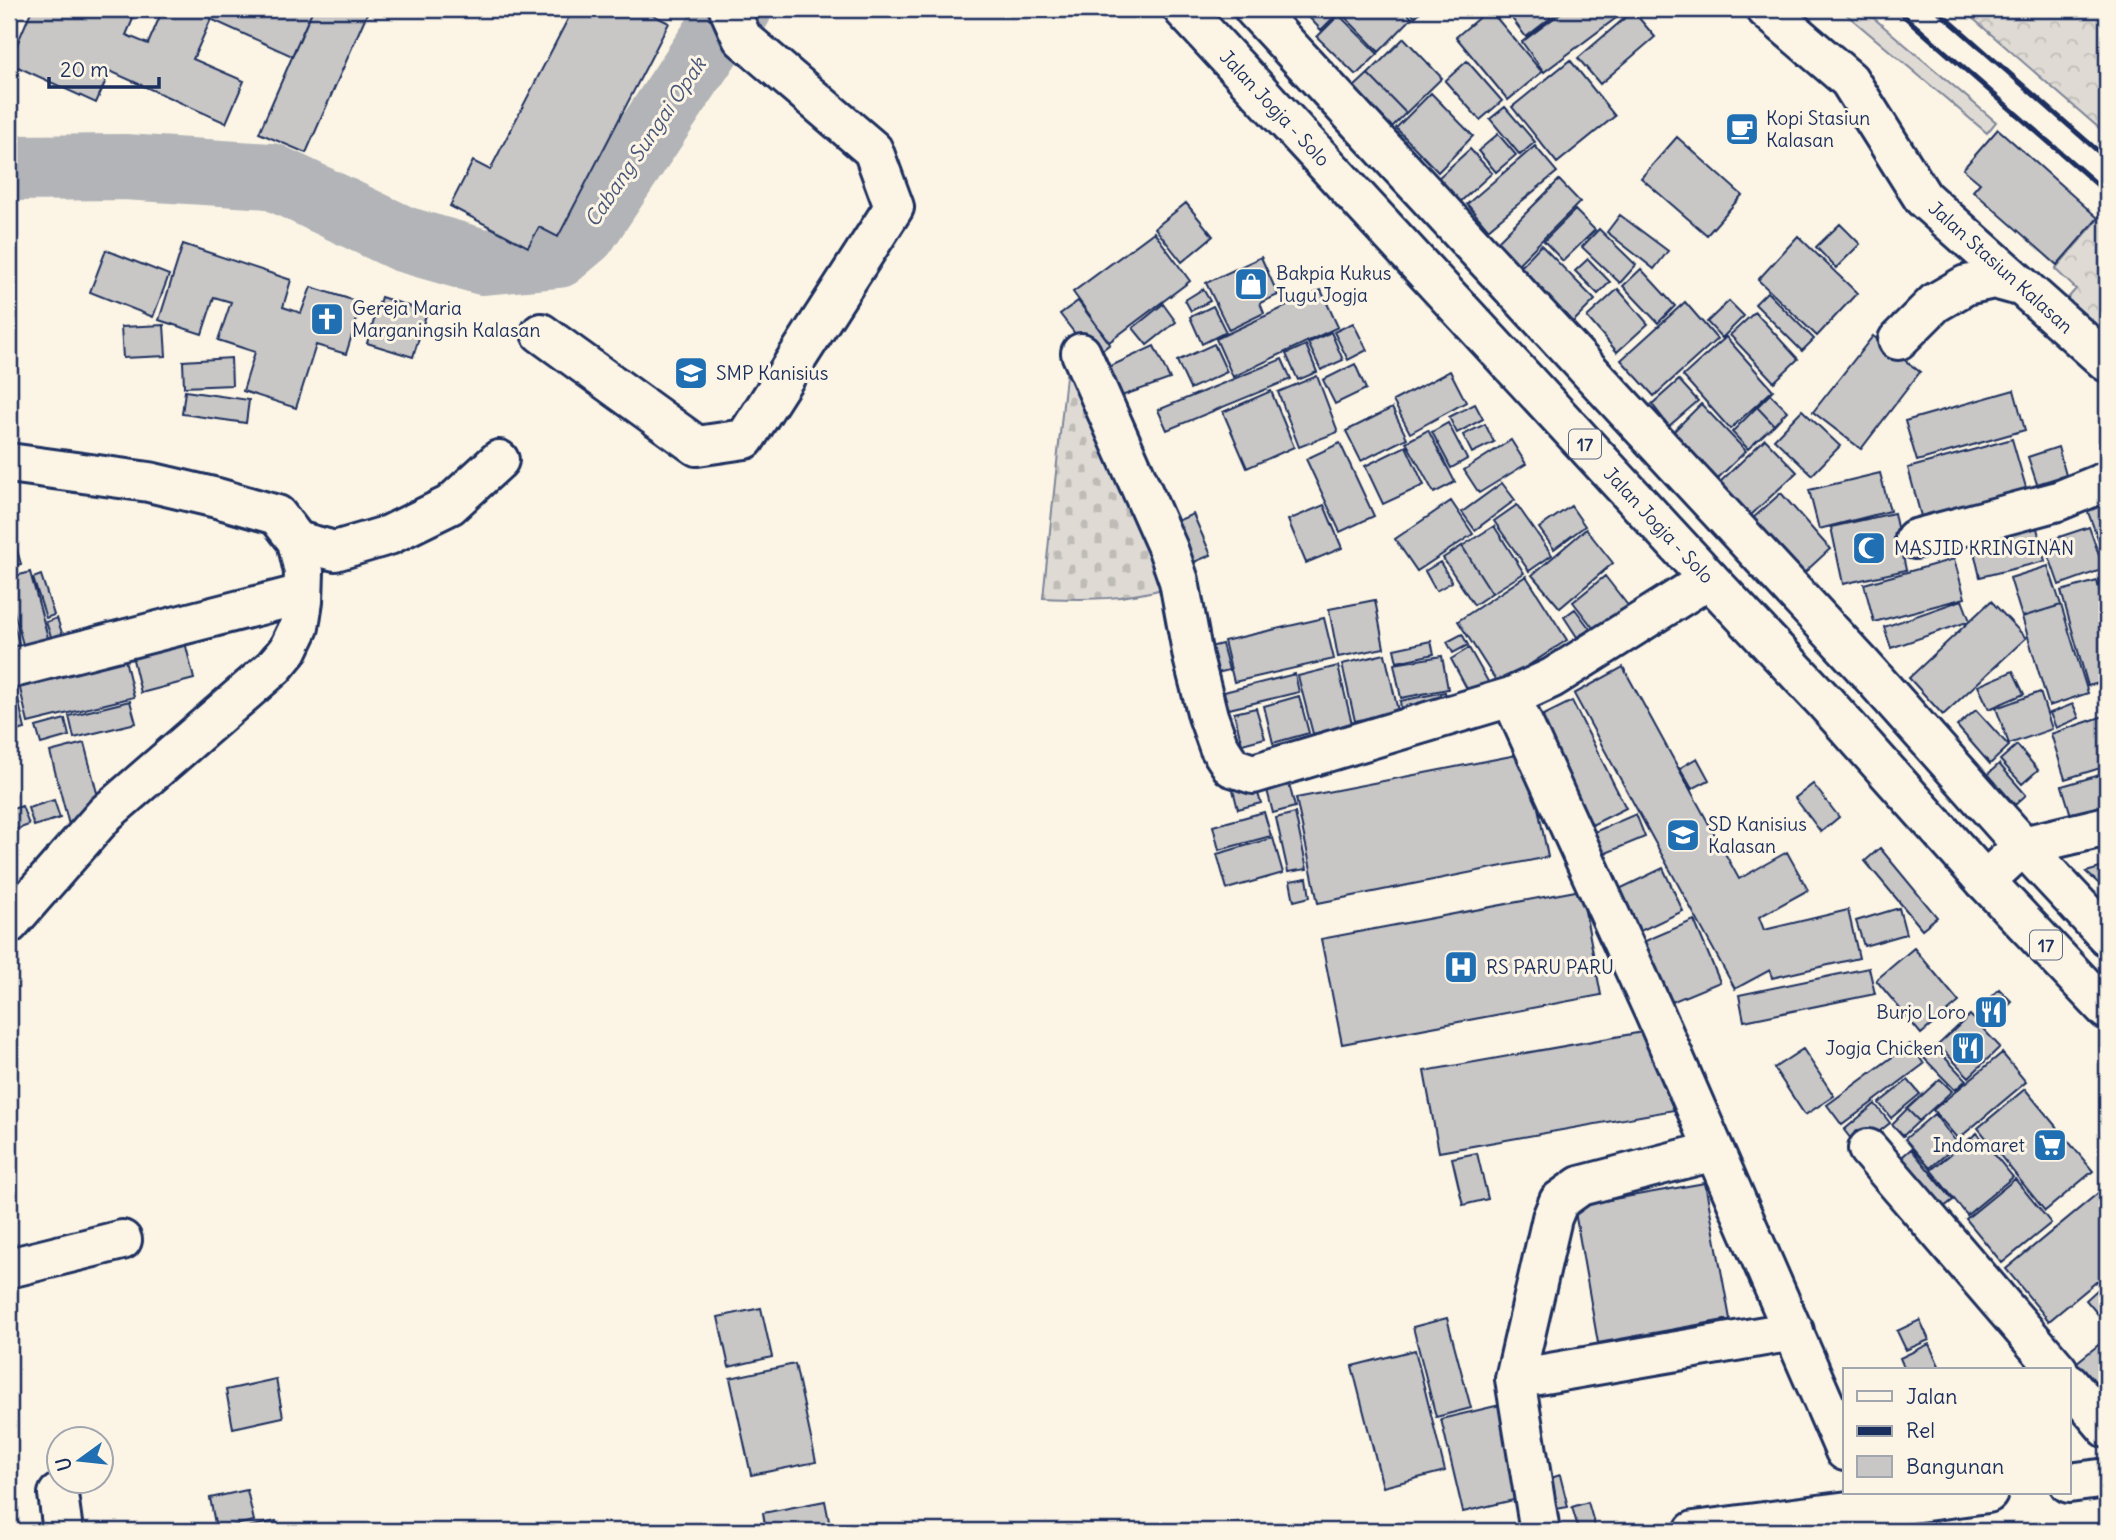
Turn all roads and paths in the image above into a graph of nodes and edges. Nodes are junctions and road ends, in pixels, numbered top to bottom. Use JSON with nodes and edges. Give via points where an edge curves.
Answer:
{"nodes":[{"id":1,"x":1183,"y":9,"type":"edge"},
{"id":2,"x":1254,"y":9,"type":"edge"},
{"id":3,"x":1766,"y":9,"type":"edge"},
{"id":4,"x":736,"y":24,"type":"edge"},
{"id":5,"x":2023,"y":286,"type":"junction"},
{"id":6,"x":541,"y":333,"type":"dead end"},
{"id":7,"x":1898,"y":340,"type":"dead end"},
{"id":8,"x":1081,"y":354,"type":"dead end"},
{"id":9,"x":2107,"y":362,"type":"edge"},
{"id":10,"x":499,"y":460,"type":"dead end"},
{"id":11,"x":9,"y":463,"type":"edge"},
{"id":12,"x":2107,"y":481,"type":"edge"},
{"id":13,"x":1915,"y":538,"type":"dead end"},
{"id":14,"x":297,"y":541,"type":"junction"},
{"id":15,"x":1709,"y":579,"type":"junction"},
{"id":16,"x":303,"y":594,"type":"junction"},
{"id":17,"x":9,"y":669,"type":"edge"},
{"id":18,"x":1511,"y":697,"type":"junction"},
{"id":19,"x":2107,"y":826,"type":"edge"},
{"id":20,"x":2023,"y":846,"type":"junction"},
{"id":21,"x":1985,"y":880,"type":"junction"},
{"id":22,"x":9,"y":924,"type":"edge"},
{"id":23,"x":2107,"y":936,"type":"edge"},
{"id":24,"x":2107,"y":1010,"type":"edge"},
{"id":25,"x":1868,"y":1149,"type":"dead end"},
{"id":26,"x":1714,"y":1151,"type":"junction"},
{"id":27,"x":122,"y":1240,"type":"dead end"},
{"id":28,"x":9,"y":1268,"type":"edge"},
{"id":29,"x":1794,"y":1331,"type":"junction"},
{"id":30,"x":2056,"y":1368,"type":"edge"},
{"id":31,"x":1515,"y":1379,"type":"junction"},
{"id":32,"x":2070,"y":1384,"type":"edge"},
{"id":33,"x":2107,"y":1428,"type":"edge"},
{"id":34,"x":1843,"y":1446,"type":"edge"},
{"id":35,"x":2107,"y":1478,"type":"edge"},
{"id":36,"x":2070,"y":1483,"type":"edge"},
{"id":37,"x":1972,"y":1494,"type":"edge"},
{"id":38,"x":1868,"y":1500,"type":"edge"},
{"id":39,"x":1822,"y":1522,"type":"edge"},
{"id":40,"x":1540,"y":1531,"type":"edge"},
{"id":41,"x":1695,"y":1531,"type":"edge"}],
"edges":[{"from":1,"to":15,"type":"main road","name":"Jalan Jogja - Solo","number":"17"},
{"from":2,"to":20,"type":"main road"},
{"from":3,"to":5,"type":"main road","name":"Jalan Stasiun Kalasan","via":[[1849,80],[1923,198]]},
{"from":4,"to":6,"type":"main road","via":[[873,150],[894,207],[745,439],[697,446]]},
{"from":5,"to":7,"type":"main road","via":[[1994,278],[1966,285],[1935,303]]},
{"from":5,"to":9,"type":"main road","name":"Jalan Stasiun Kalasan"},
{"from":8,"to":18,"type":"main road","via":[[1168,549],[1208,716],[1232,767],[1253,774]]},
{"from":10,"to":14,"type":"main road","via":[[450,505],[389,534],[335,551]]},
{"from":11,"to":14,"type":"main road","via":[[149,482],[217,498],[277,515]]},
{"from":12,"to":13,"type":"main road","via":[[2058,501]]},
{"from":14,"to":16,"type":"main road"},
{"from":15,"to":18,"type":"main road","via":[[1552,678]]},
{"from":15,"to":21,"type":"main road","name":"Jalan Jogja - Solo","number":"17"},
{"from":16,"to":17,"type":"main road"},
{"from":16,"to":22,"type":"main road","via":[[299,626],[281,658],[106,813]]},
{"from":18,"to":26,"type":"main road"},
{"from":19,"to":20,"type":"main road"},
{"from":20,"to":21,"type":"main road"},
{"from":20,"to":23,"type":"main road"},
{"from":21,"to":24,"type":"main road","name":"Jalan Jogja - Solo","number":"17"},
{"from":25,"to":30,"type":"main road"},
{"from":26,"to":29,"type":"main road"},
{"from":26,"to":31,"type":"main road","via":[[1595,1181],[1559,1201]]},
{"from":27,"to":28,"type":"main road"},
{"from":29,"to":31,"type":"main road"},
{"from":29,"to":34,"type":"main road"},
{"from":31,"to":40,"type":"main road"},
{"from":32,"to":33,"type":"main road"},
{"from":35,"to":36,"type":"main road"},
{"from":37,"to":38,"type":"main road"},
{"from":38,"to":39,"type":"main road"},
{"from":39,"to":41,"type":"main road"}]}
